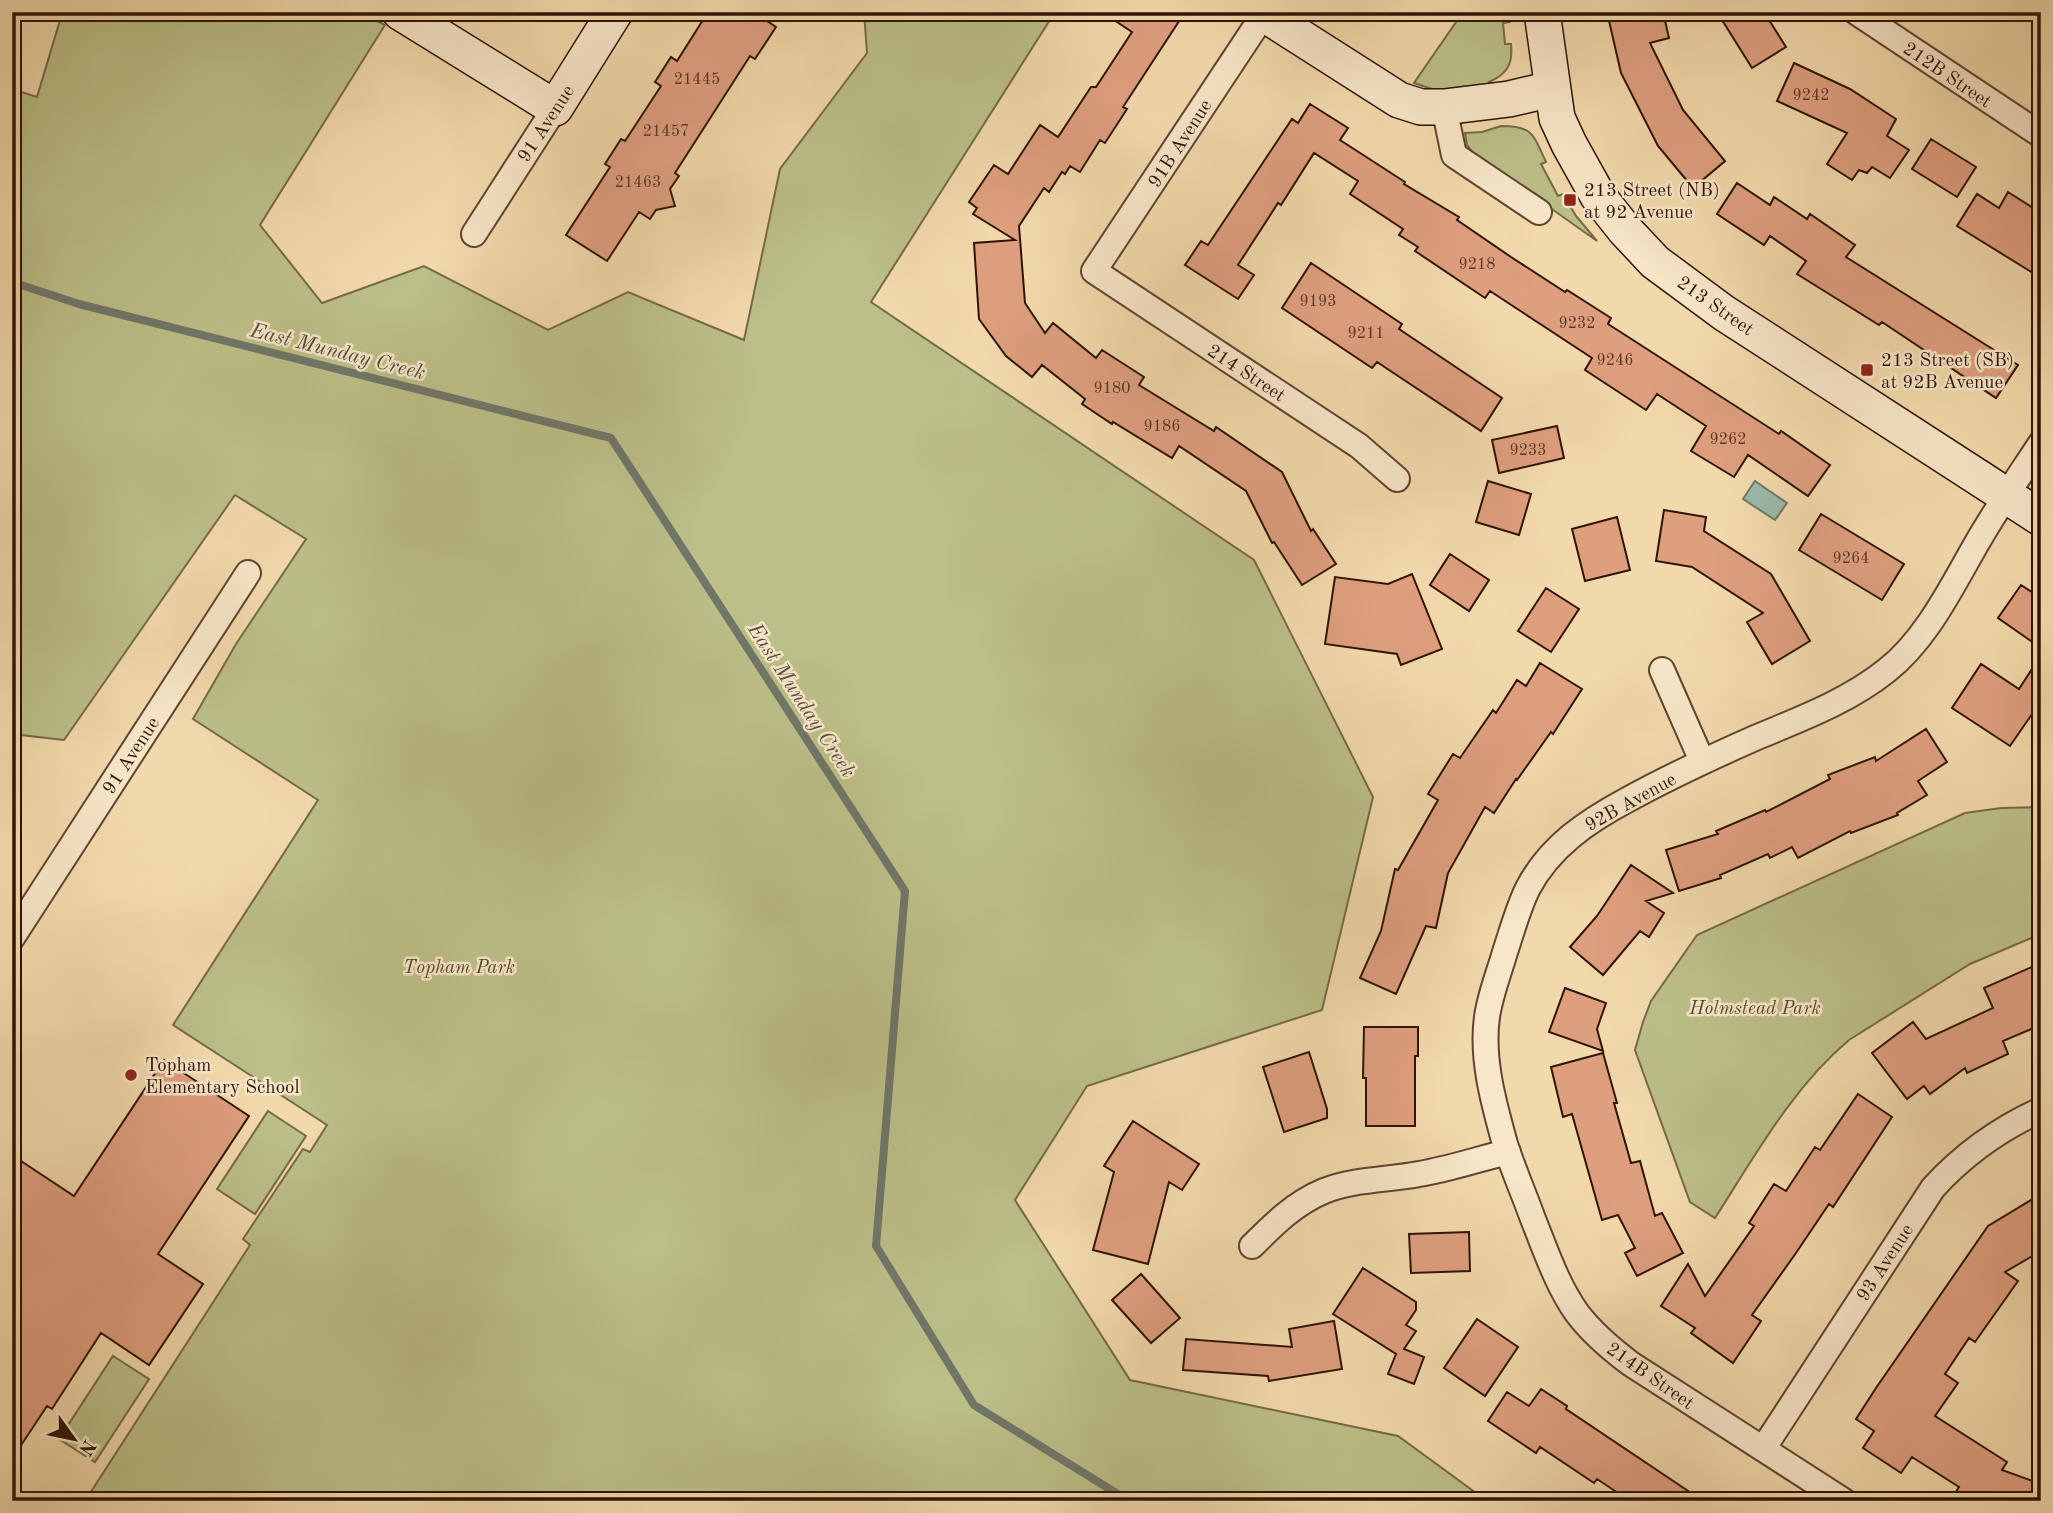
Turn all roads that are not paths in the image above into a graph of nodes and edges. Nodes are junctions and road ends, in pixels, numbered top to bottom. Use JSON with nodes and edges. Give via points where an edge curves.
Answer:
{"nodes":[{"id":1,"x":400,"y":12,"type":"edge"},
{"id":2,"x":615,"y":12,"type":"edge"},
{"id":3,"x":1542,"y":12,"type":"edge"},
{"id":4,"x":1856,"y":12,"type":"edge"},
{"id":5,"x":1262,"y":13,"type":"edge"},
{"id":6,"x":1552,"y":89,"type":"junction"},
{"id":7,"x":1444,"y":107,"type":"junction"},
{"id":8,"x":555,"y":108,"type":"junction"},
{"id":9,"x":2041,"y":135,"type":"edge"},
{"id":10,"x":1539,"y":212,"type":"dead end"},
{"id":11,"x":474,"y":234,"type":"dead end"},
{"id":12,"x":1094,"y":271,"type":"joint"},
{"id":13,"x":2041,"y":443,"type":"edge"},
{"id":14,"x":1397,"y":479,"type":"dead end"},
{"id":15,"x":2007,"y":497,"type":"junction"},
{"id":16,"x":2041,"y":518,"type":"edge"},
{"id":17,"x":248,"y":573,"type":"dead end"},
{"id":18,"x":1662,"y":670,"type":"dead end"},
{"id":19,"x":1702,"y":761,"type":"junction"},
{"id":20,"x":12,"y":938,"type":"edge"},
{"id":21,"x":2041,"y":1110,"type":"edge"},
{"id":22,"x":1508,"y":1152,"type":"junction"},
{"id":23,"x":1252,"y":1246,"type":"dead end"},
{"id":24,"x":1763,"y":1449,"type":"junction"},
{"id":25,"x":1844,"y":1501,"type":"edge"}],
"edges":[{"from":1,"to":8,"type":"street"},
{"from":2,"to":8,"type":"street","name":"91 Avenue"},
{"from":3,"to":6,"type":"street","name":"213 Street"},
{"from":4,"to":9,"type":"street","name":"212B Street"},
{"from":5,"to":7,"type":"street","via":[[1399,100],[1421,107]]},
{"from":5,"to":12,"type":"street","name":"91B Avenue"},
{"from":6,"to":7,"type":"street"},
{"from":6,"to":15,"type":"street","name":"213 Street","via":[[1569,144],[1598,196],[1655,262],[1724,313]]},
{"from":7,"to":10,"type":"street","via":[[1454,155]]},
{"from":8,"to":11,"type":"street","name":"91 Avenue"},
{"from":12,"to":14,"type":"street","name":"214 Street","via":[[1359,446]]},
{"from":13,"to":15,"type":"street","name":"92B Avenue"},
{"from":15,"to":16,"type":"street","name":"213 Street"},
{"from":15,"to":19,"type":"street","name":"92B Avenue","via":[[1941,605],[1888,670],[1828,706]]},
{"from":17,"to":20,"type":"street","name":"91 Avenue"},
{"from":18,"to":19,"type":"street"},
{"from":19,"to":22,"type":"street","name":"92B Avenue","via":[[1593,818],[1561,845],[1528,887],[1487,1018],[1494,1107]]},
{"from":21,"to":24,"type":"street","name":"93 Avenue","via":[[1986,1140],[1933,1188]]},
{"from":22,"to":23,"type":"street","via":[[1324,1191],[1282,1216]]},
{"from":22,"to":24,"type":"street","name":"214B Street","via":[[1552,1268],[1592,1331],[1631,1364]]},
{"from":24,"to":25,"type":"street","name":"214B Street"}]}
